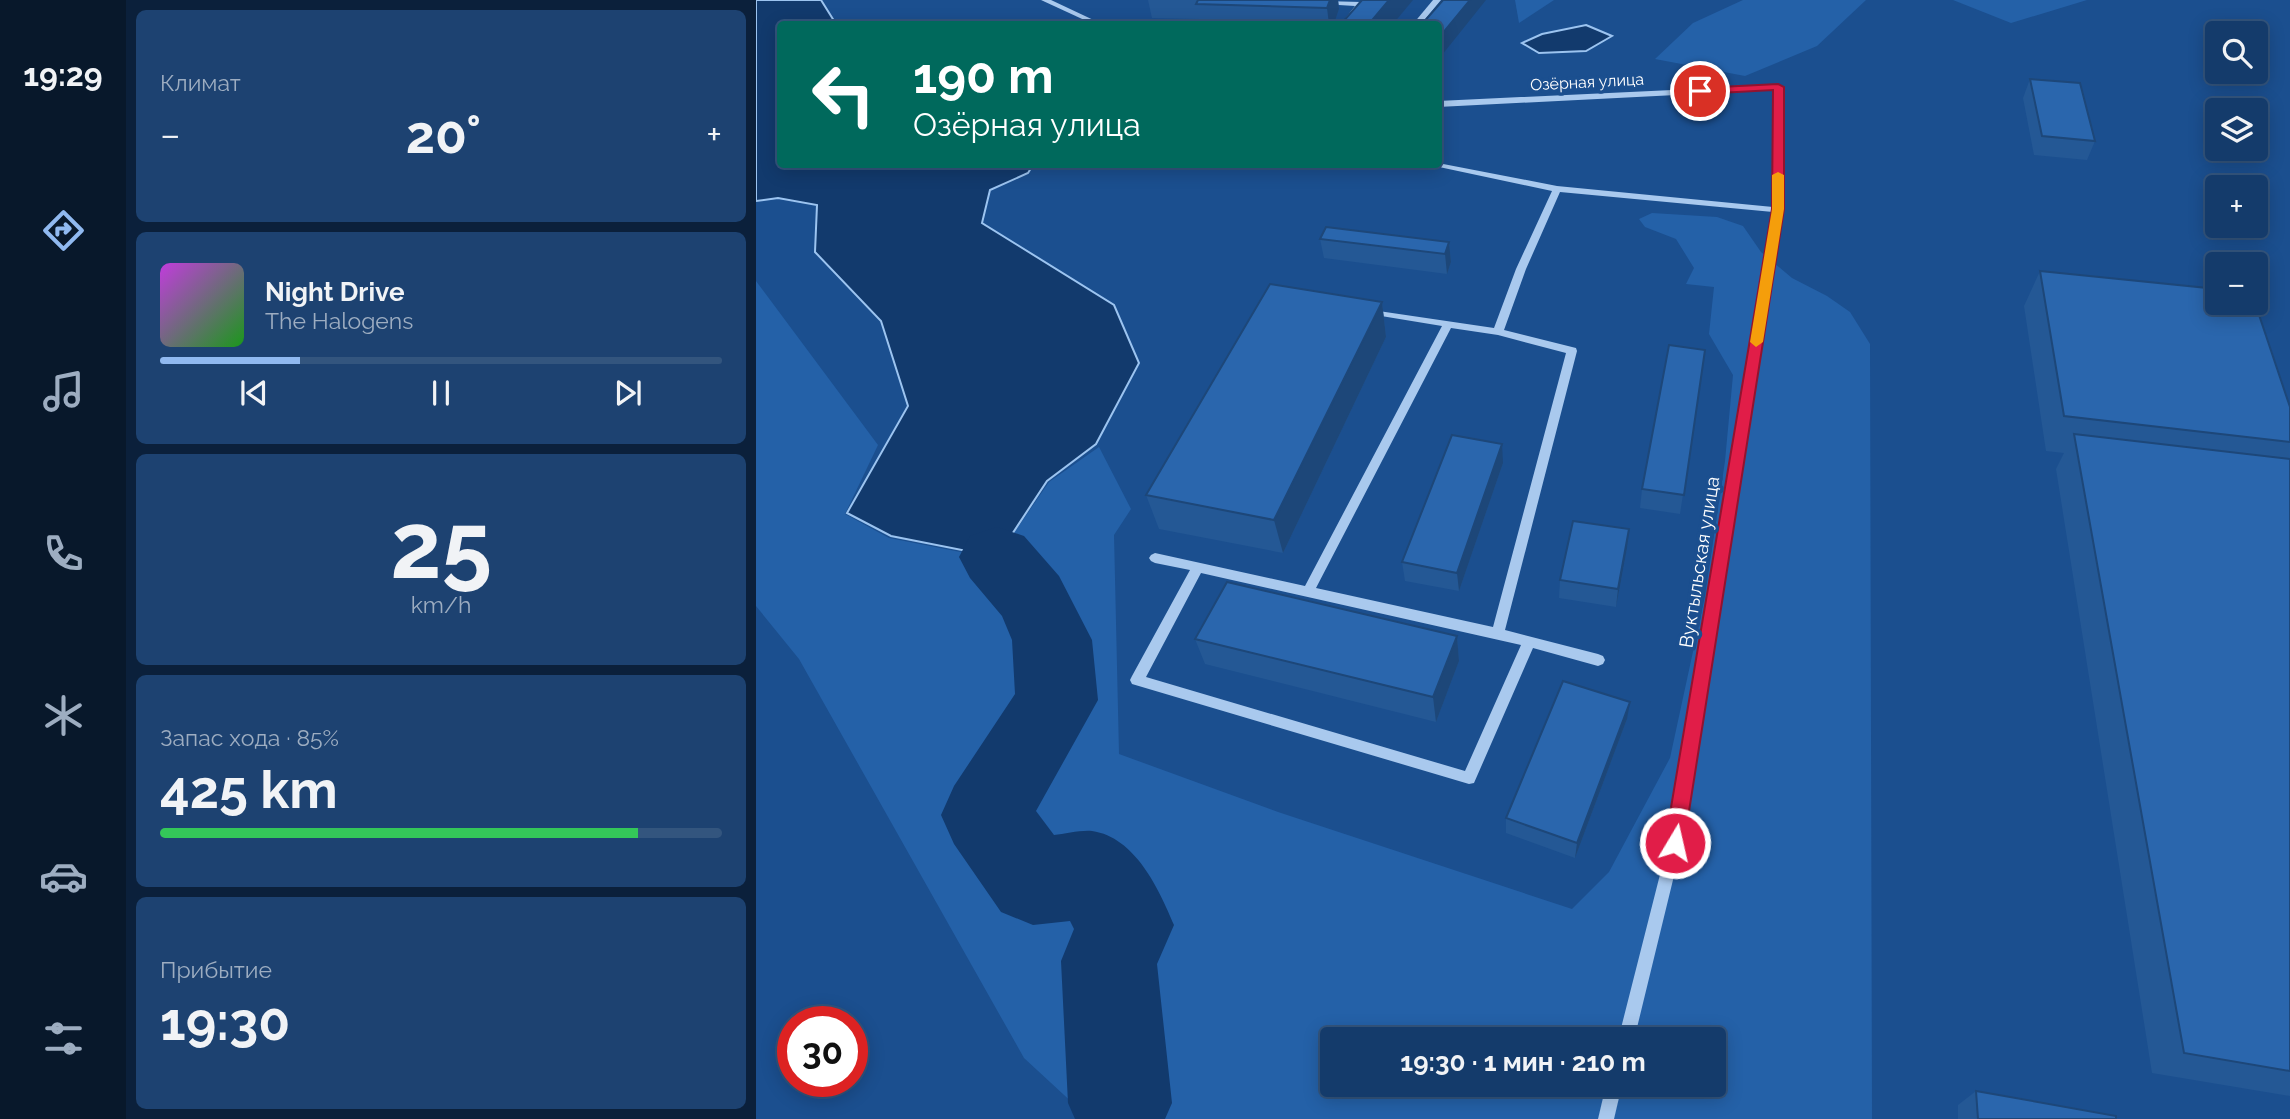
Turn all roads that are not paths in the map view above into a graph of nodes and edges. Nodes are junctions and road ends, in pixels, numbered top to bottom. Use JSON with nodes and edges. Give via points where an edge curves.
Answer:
{"nodes":[{"id":1,"x":1045,"y":0,"type":"edge"},
{"id":2,"x":1290,"y":0,"type":"edge"},
{"id":3,"x":1437,"y":0,"type":"edge"},
{"id":4,"x":1091,"y":21,"type":"edge"},
{"id":5,"x":1347,"y":21,"type":"edge"},
{"id":6,"x":1420,"y":21,"type":"edge"},
{"id":7,"x":1778,"y":87,"type":"joint"},
{"id":8,"x":1442,"y":104,"type":"edge"},
{"id":9,"x":1442,"y":167,"type":"edge"},
{"id":10,"x":1557,"y":189,"type":"junction"},
{"id":11,"x":1778,"y":209,"type":"junction"},
{"id":12,"x":1358,"y":309,"type":"edge"},
{"id":13,"x":1448,"y":324,"type":"junction"},
{"id":14,"x":1497,"y":332,"type":"junction"},
{"id":15,"x":1155,"y":558,"type":"dead end"},
{"id":16,"x":1198,"y":567,"type":"junction"},
{"id":17,"x":1308,"y":592,"type":"junction"},
{"id":18,"x":1498,"y":633,"type":"junction"},
{"id":19,"x":1529,"y":642,"type":"junction"},
{"id":20,"x":1598,"y":660,"type":"dead end"},
{"id":21,"x":1629,"y":1027,"type":"edge"},
{"id":22,"x":1611,"y":1097,"type":"edge"},
{"id":23,"x":1606,"y":1119,"type":"edge"}],
"edges":[{"from":1,"to":4,"type":"street"},
{"from":2,"to":5,"type":"street","via":[[1361,4]]},
{"from":3,"to":6,"type":"street"},
{"from":7,"to":8,"type":"street","name":"Озёрная улица"},
{"from":7,"to":11,"type":"street","name":"Вуктыльская улица"},
{"from":9,"to":10,"type":"street"},
{"from":10,"to":11,"type":"street"},
{"from":10,"to":14,"type":"street"},
{"from":11,"to":21,"type":"street","name":"Вуктыльская улица","via":[[1675,843]]},
{"from":12,"to":13,"type":"street"},
{"from":13,"to":14,"type":"street"},
{"from":13,"to":17,"type":"street"},
{"from":14,"to":18,"type":"street","via":[[1572,351]]},
{"from":15,"to":16,"type":"street"},
{"from":16,"to":17,"type":"street"},
{"from":16,"to":19,"type":"street","via":[[1137,680],[1469,778]]},
{"from":17,"to":18,"type":"street"},
{"from":18,"to":19,"type":"street"},
{"from":19,"to":20,"type":"street"},
{"from":22,"to":23,"type":"street"}]}
